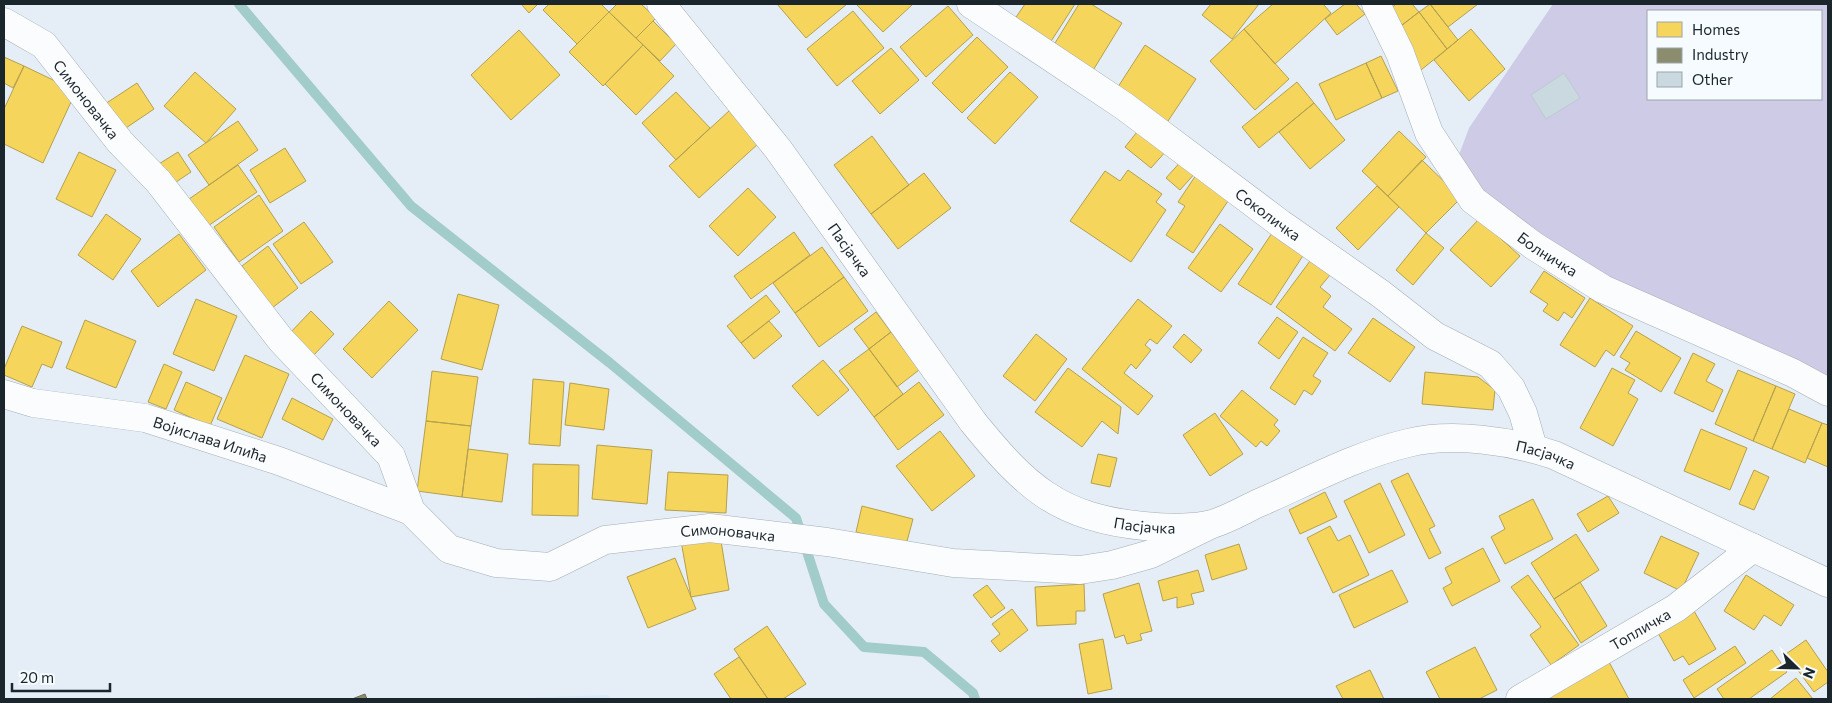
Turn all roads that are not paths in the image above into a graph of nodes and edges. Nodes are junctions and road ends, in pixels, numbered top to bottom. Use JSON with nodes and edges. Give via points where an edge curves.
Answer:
{"nodes":[{"id":1,"x":661,"y":4,"type":"edge"},
{"id":2,"x":971,"y":4,"type":"edge"},
{"id":3,"x":1376,"y":4,"type":"edge"},
{"id":4,"x":4,"y":22,"type":"edge"},
{"id":5,"x":1828,"y":392,"type":"edge"},
{"id":6,"x":4,"y":394,"type":"edge"},
{"id":7,"x":1533,"y":448,"type":"junction"},
{"id":8,"x":411,"y":511,"type":"junction"},
{"id":9,"x":1212,"y":524,"type":"junction"},
{"id":10,"x":1753,"y":548,"type":"junction"},
{"id":11,"x":1828,"y":583,"type":"edge"},
{"id":12,"x":1520,"y":699,"type":"edge"}],
"edges":[{"from":1,"to":9,"type":"street","name":"Пасјачка","via":[[778,149],[973,422],[1027,482],[1064,507],[1084,515],[1162,527]]},
{"from":2,"to":7,"type":"street","name":"Соколичка","via":[[1124,106],[1435,336],[1490,364],[1511,388],[1523,413]]},
{"from":3,"to":5,"type":"street","name":"Болничка","via":[[1400,54],[1429,133],[1473,200],[1534,246],[1603,289],[1793,373]]},
{"from":4,"to":8,"type":"street","name":"Симоновачка","via":[[44,44],[120,142],[158,181],[281,340],[391,456]]},
{"from":6,"to":8,"type":"street","name":"Војислава Илића","via":[[33,403],[145,418],[279,461]]},
{"from":7,"to":9,"type":"street","name":"Пасјачка","via":[[1490,441],[1410,442],[1336,468]]},
{"from":7,"to":10,"type":"street","name":"Пасјачка"},
{"from":8,"to":9,"type":"street","name":"Симоновачка","via":[[449,549],[496,563],[550,567],[605,540],[710,528],[827,542],[954,563],[1080,570],[1151,554]]},
{"from":10,"to":11,"type":"street","name":"Пасјачка"},
{"from":10,"to":12,"type":"street","name":"Топличка","via":[[1676,608]]}]}
